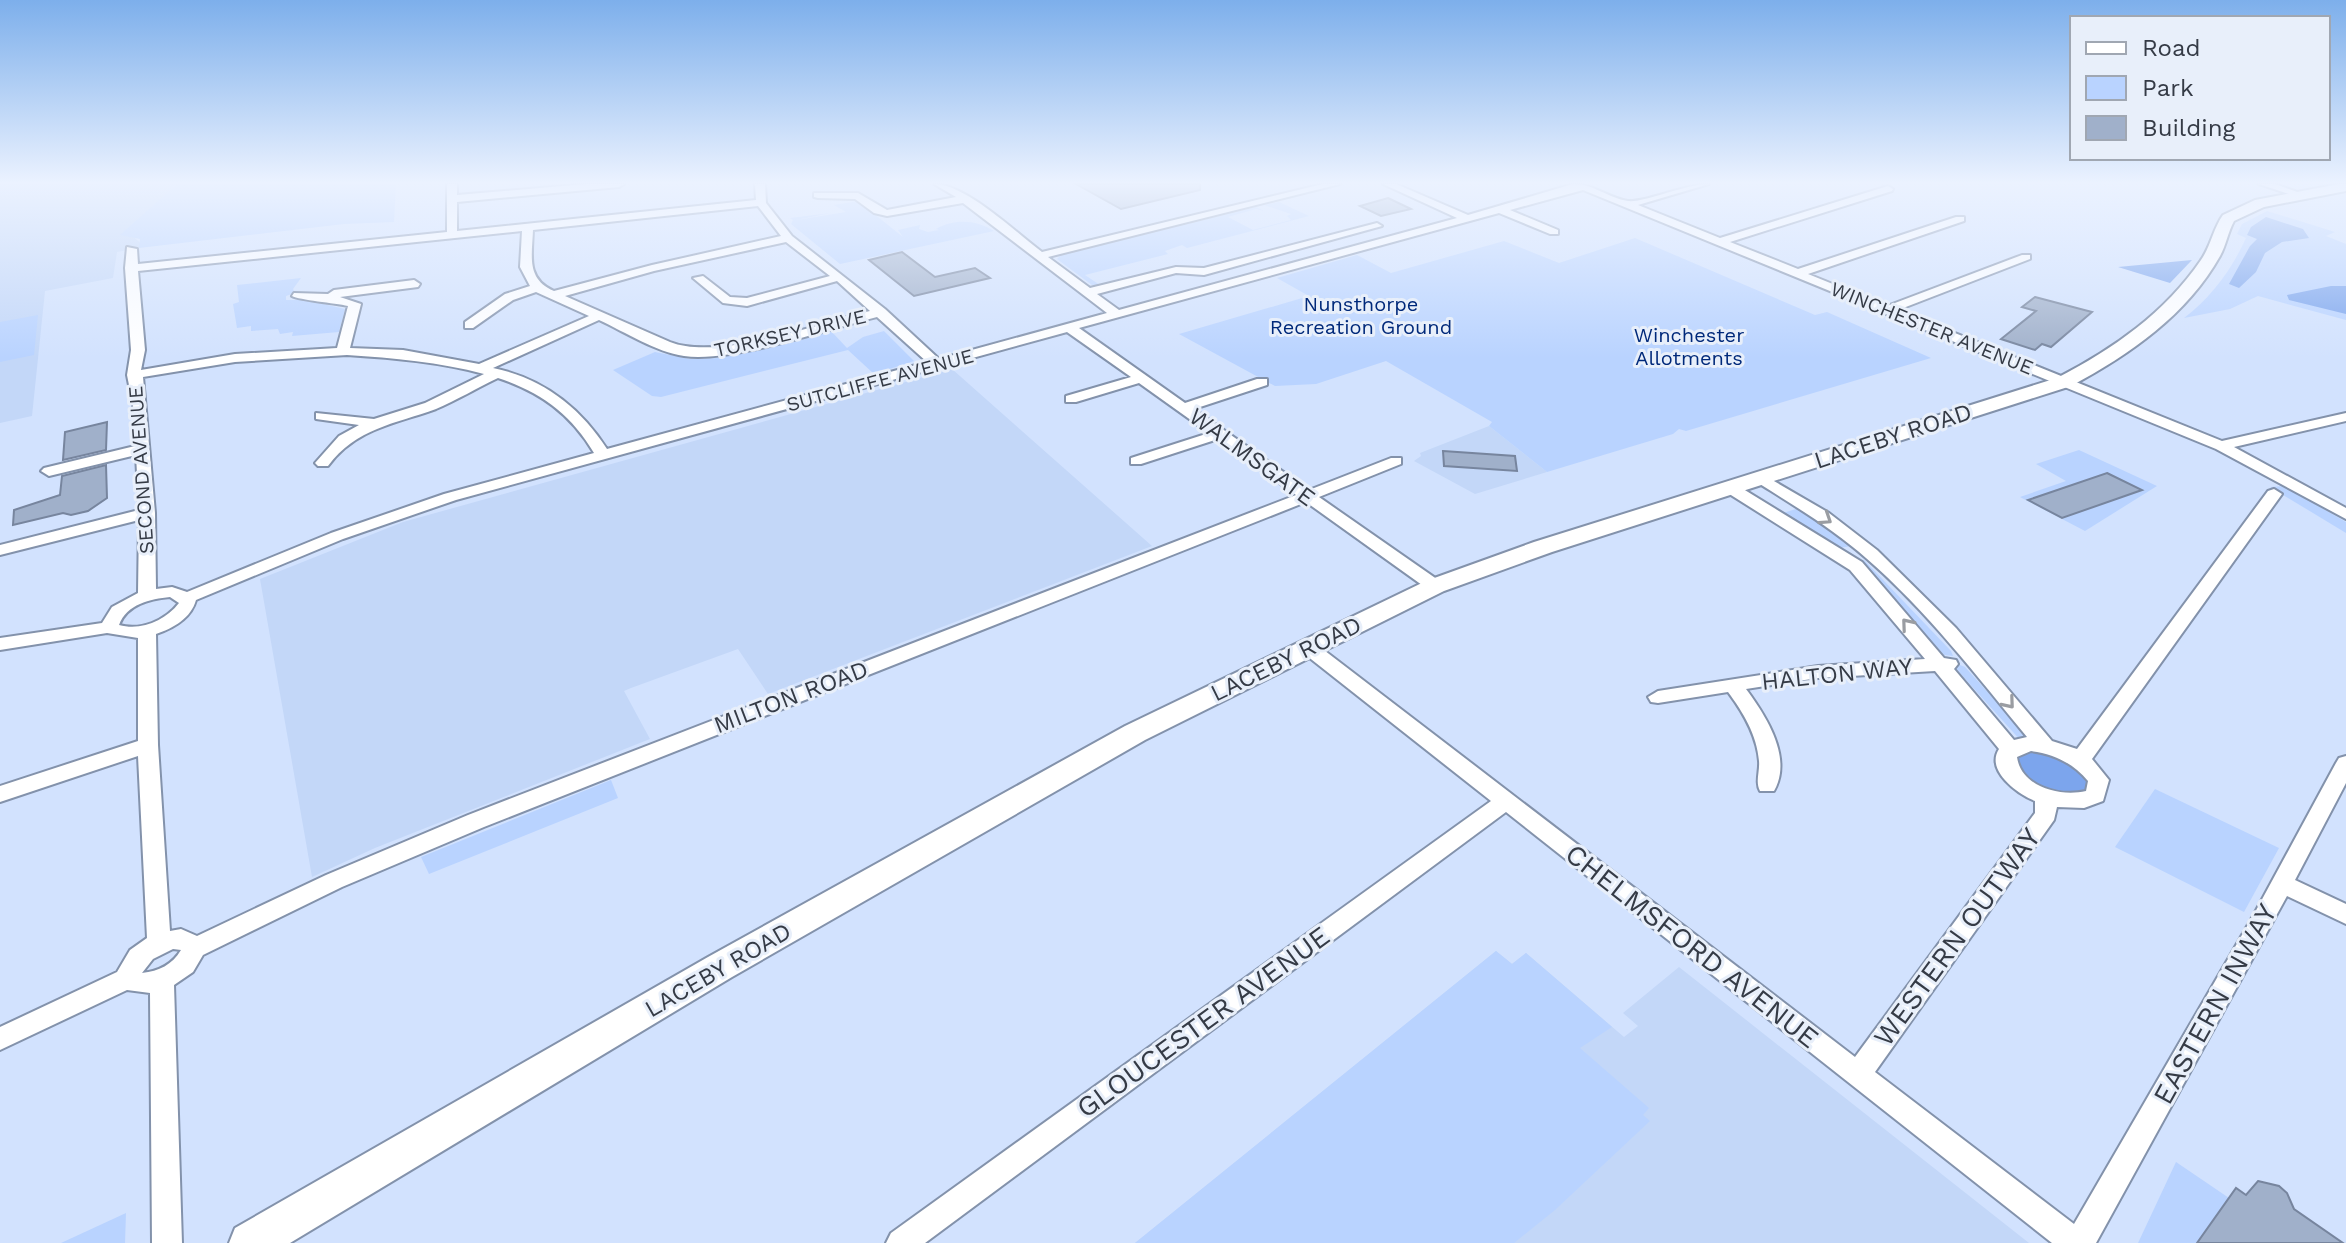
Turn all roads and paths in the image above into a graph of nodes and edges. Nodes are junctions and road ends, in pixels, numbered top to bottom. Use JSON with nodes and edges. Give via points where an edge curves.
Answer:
{"nodes":[{"id":1,"x":428,"y":242,"type":"edge"},
{"id":2,"x":527,"y":242,"type":"edge"},
{"id":3,"x":770,"y":242,"type":"edge"},
{"id":4,"x":793,"y":242,"type":"edge"},
{"id":5,"x":1020,"y":242,"type":"edge"},
{"id":6,"x":1096,"y":242,"type":"edge"},
{"id":7,"x":1316,"y":242,"type":"edge"},
{"id":8,"x":1380,"y":242,"type":"edge"},
{"id":9,"x":1719,"y":242,"type":"edge"},
{"id":10,"x":1891,"y":242,"type":"edge"},
{"id":11,"x":2218,"y":242,"type":"edge"},
{"id":12,"x":131,"y":249,"type":"dead end"},
{"id":13,"x":288,"y":256,"type":"junction"},
{"id":14,"x":1038,"y":256,"type":"junction"},
{"id":15,"x":2026,"y":257,"type":"dead end"},
{"id":16,"x":253,"y":264,"type":"dead end"},
{"id":17,"x":131,"y":268,"type":"junction"},
{"id":18,"x":1204,"y":272,"type":"junction"},
{"id":19,"x":1798,"y":273,"type":"junction"},
{"id":20,"x":839,"y":277,"type":"junction"},
{"id":21,"x":699,"y":278,"type":"dead end"},
{"id":22,"x":414,"y":284,"type":"dead end"},
{"id":23,"x":1226,"y":285,"type":"junction"},
{"id":24,"x":398,"y":287,"type":"junction"},
{"id":25,"x":537,"y":288,"type":"junction"},
{"id":26,"x":1089,"y":292,"type":"junction"},
{"id":27,"x":298,"y":296,"type":"dead end"},
{"id":28,"x":320,"y":296,"type":"junction"},
{"id":29,"x":551,"y":296,"type":"junction"},
{"id":30,"x":355,"y":304,"type":"junction"},
{"id":31,"x":1887,"y":310,"type":"junction"},
{"id":32,"x":881,"y":312,"type":"junction"},
{"id":33,"x":1118,"y":315,"type":"junction"},
{"id":34,"x":598,"y":316,"type":"junction"},
{"id":35,"x":469,"y":325,"type":"dead end"},
{"id":36,"x":1070,"y":328,"type":"junction"},
{"id":37,"x":342,"y":352,"type":"junction"},
{"id":38,"x":937,"y":364,"type":"junction"},
{"id":39,"x":482,"y":368,"type":"junction"},
{"id":40,"x":497,"y":373,"type":"junction"},
{"id":41,"x":134,"y":375,"type":"junction"},
{"id":42,"x":1142,"y":378,"type":"junction"},
{"id":43,"x":1262,"y":382,"type":"dead end"},
{"id":44,"x":2064,"y":382,"type":"junction"},
{"id":45,"x":1071,"y":399,"type":"dead end"},
{"id":46,"x":1184,"y":408,"type":"junction"},
{"id":47,"x":2342,"y":420,"type":"edge"},
{"id":48,"x":370,"y":422,"type":"junction"},
{"id":49,"x":1219,"y":434,"type":"junction"},
{"id":50,"x":2221,"y":446,"type":"junction"},
{"id":51,"x":142,"y":449,"type":"junction"},
{"id":52,"x":603,"y":455,"type":"junction"},
{"id":53,"x":1136,"y":461,"type":"dead end"},
{"id":54,"x":1396,"y":461,"type":"dead end"},
{"id":55,"x":49,"y":471,"type":"dead end"},
{"id":56,"x":1760,"y":478,"type":"junction"},
{"id":57,"x":1729,"y":487,"type":"junction"},
{"id":58,"x":2274,"y":494,"type":"dead end"},
{"id":59,"x":1307,"y":497,"type":"junction"},
{"id":60,"x":147,"y":513,"type":"junction"},
{"id":61,"x":2346,"y":514,"type":"edge"},
{"id":62,"x":0,"y":550,"type":"edge"},
{"id":63,"x":1868,"y":552,"type":"junction"},
{"id":64,"x":1844,"y":557,"type":"junction"},
{"id":65,"x":1435,"y":586,"type":"junction"},
{"id":66,"x":147,"y":596,"type":"junction"},
{"id":67,"x":187,"y":598,"type":"junction"},
{"id":68,"x":109,"y":627,"type":"junction"},
{"id":69,"x":147,"y":630,"type":"junction"},
{"id":70,"x":0,"y":644,"type":"edge"},
{"id":71,"x":1309,"y":648,"type":"junction"},
{"id":72,"x":1974,"y":662,"type":"junction"},
{"id":73,"x":1941,"y":664,"type":"junction"},
{"id":74,"x":1733,"y":686,"type":"junction"},
{"id":75,"x":1658,"y":697,"type":"dead end"},
{"id":76,"x":148,"y":745,"type":"junction"},
{"id":77,"x":2045,"y":746,"type":"junction"},
{"id":78,"x":2011,"y":749,"type":"junction"},
{"id":79,"x":2080,"y":760,"type":"junction"},
{"id":80,"x":2346,"y":763,"type":"edge"},
{"id":81,"x":1767,"y":786,"type":"dead end"},
{"id":82,"x":0,"y":794,"type":"edge"},
{"id":83,"x":2046,"y":797,"type":"junction"},
{"id":84,"x":1506,"y":801,"type":"junction"},
{"id":85,"x":2282,"y":884,"type":"junction"},
{"id":86,"x":2346,"y":915,"type":"edge"},
{"id":87,"x":159,"y":943,"type":"junction"},
{"id":88,"x":193,"y":949,"type":"junction"},
{"id":89,"x":130,"y":977,"type":"junction"},
{"id":90,"x":162,"y":980,"type":"junction"},
{"id":91,"x":0,"y":1039,"type":"edge"},
{"id":92,"x":1858,"y":1074,"type":"junction"},
{"id":93,"x":167,"y":1243,"type":"edge"},
{"id":94,"x":250,"y":1243,"type":"edge"},
{"id":95,"x":901,"y":1243,"type":"edge"},
{"id":96,"x":2077,"y":1243,"type":"edge"}],
"edges":[{"from":1,"to":13,"type":"street"},
{"from":2,"to":25,"type":"street","via":[[526,267]]},
{"from":3,"to":29,"type":"street"},
{"from":4,"to":20,"type":"street"},
{"from":5,"to":14,"type":"street"},
{"from":6,"to":14,"type":"street"},
{"from":7,"to":18,"type":"street"},
{"from":8,"to":23,"type":"street","name":"SUTCLIFFE AVENUE"},
{"from":9,"to":19,"type":"street","name":"WINCHESTER AVENUE"},
{"from":10,"to":19,"type":"street"},
{"from":11,"to":44,"type":"highway","name":"LACEBY ROAD","via":[[2180,299],[2128,346]]},
{"from":12,"to":17,"type":"street","name":"SECOND AVENUE"},
{"from":13,"to":16,"type":"street"},
{"from":13,"to":17,"type":"street"},
{"from":14,"to":26,"type":"street"},
{"from":15,"to":31,"type":"street"},
{"from":17,"to":41,"type":"street","name":"SECOND AVENUE","via":[[138,350]]},
{"from":18,"to":23,"type":"street"},
{"from":18,"to":26,"type":"street","via":[[1176,270]]},
{"from":19,"to":31,"type":"street","name":"WINCHESTER AVENUE"},
{"from":20,"to":21,"type":"street","via":[[747,302],[727,300]]},
{"from":20,"to":32,"type":"street"},
{"from":22,"to":24,"type":"street"},
{"from":23,"to":33,"type":"street","name":"SUTCLIFFE AVENUE"},
{"from":24,"to":28,"type":"street"},
{"from":24,"to":30,"type":"street"},
{"from":25,"to":29,"type":"street","name":"TORKSEY DRIVE"},
{"from":25,"to":35,"type":"street","via":[[509,297]]},
{"from":26,"to":33,"type":"street"},
{"from":27,"to":28,"type":"street"},
{"from":28,"to":30,"type":"street"},
{"from":29,"to":34,"type":"street","name":"TORKSEY DRIVE"},
{"from":30,"to":37,"type":"street"},
{"from":31,"to":44,"type":"street","name":"WINCHESTER AVENUE"},
{"from":32,"to":34,"type":"street","name":"TORKSEY DRIVE","via":[[701,353],[683,352]]},
{"from":32,"to":38,"type":"street"},
{"from":33,"to":36,"type":"street","name":"SUTCLIFFE AVENUE"},
{"from":34,"to":39,"type":"street"},
{"from":36,"to":38,"type":"street","name":"SUTCLIFFE AVENUE"},
{"from":36,"to":42,"type":"street","name":"WALMSGATE"},
{"from":37,"to":39,"type":"street","via":[[424,357]]},
{"from":37,"to":41,"type":"street","via":[[250,356]]},
{"from":38,"to":52,"type":"street","name":"SUTCLIFFE AVENUE"},
{"from":39,"to":40,"type":"street"},
{"from":40,"to":48,"type":"street","via":[[434,404]]},
{"from":40,"to":52,"type":"street","via":[[553,398],[585,425]]},
{"from":41,"to":51,"type":"street","name":"SECOND AVENUE"},
{"from":42,"to":45,"type":"street"},
{"from":42,"to":46,"type":"street","name":"WALMSGATE"},
{"from":43,"to":46,"type":"street"},
{"from":44,"to":50,"type":"street","name":"WINCHESTER AVENUE"},
{"from":44,"to":56,"type":"highway","name":"LACEBY ROAD"},
{"from":46,"to":49,"type":"street","name":"WALMSGATE"},
{"from":47,"to":50,"type":"street"},
{"from":48,"to":48,"type":"street","via":[[323,435]]},
{"from":49,"to":53,"type":"street"},
{"from":49,"to":59,"type":"street","name":"WALMSGATE"},
{"from":50,"to":61,"type":"street","name":"WINCHESTER AVENUE"},
{"from":51,"to":55,"type":"street"},
{"from":51,"to":60,"type":"street","name":"SECOND AVENUE"},
{"from":52,"to":67,"type":"street","name":"SUTCLIFFE AVENUE","via":[[397,515]]},
{"from":54,"to":59,"type":"street","name":"MILTON ROAD"},
{"from":56,"to":57,"type":"highway","name":"LACEBY ROAD"},
{"from":56,"to":63,"type":"street","one_way":true},
{"from":57,"to":64,"type":"street"},
{"from":57,"to":65,"type":"highway","name":"LACEBY ROAD"},
{"from":58,"to":79,"type":"street"},
{"from":59,"to":65,"type":"street","name":"WALMSGATE"},
{"from":59,"to":88,"type":"street","name":"MILTON ROAD","via":[[476,821]]},
{"from":60,"to":62,"type":"street"},
{"from":60,"to":66,"type":"street","name":"SECOND AVENUE"},
{"from":63,"to":64,"type":"street"},
{"from":63,"to":72,"type":"street"},
{"from":73,"to":64,"type":"street","one_way":true},
{"from":65,"to":71,"type":"highway","name":"LACEBY ROAD"},
{"from":66,"to":67,"type":"street","via":[[172,592]]},
{"from":66,"to":68,"type":"street","via":[[118,610]]},
{"from":67,"to":69,"type":"street","via":[[176,617]]},
{"from":68,"to":69,"type":"street","via":[[121,633]]},
{"from":68,"to":70,"type":"street"},
{"from":69,"to":76,"type":"street"},
{"from":71,"to":84,"type":"street","name":"CHELMSFORD AVENUE"},
{"from":71,"to":94,"type":"highway","name":"LACEBY ROAD","via":[[1135,733],[734,959]]},
{"from":72,"to":73,"type":"street","name":"HALTON WAY"},
{"from":72,"to":77,"type":"street","one_way":true},
{"from":73,"to":74,"type":"street","name":"HALTON WAY","via":[[1818,672]]},
{"from":73,"to":78,"type":"street"},
{"from":74,"to":75,"type":"street","name":"HALTON WAY"},
{"from":74,"to":81,"type":"street","name":"HALTON WAY","via":[[1752,708],[1764,735],[1770,762]]},
{"from":76,"to":82,"type":"street"},
{"from":76,"to":87,"type":"street"},
{"from":77,"to":78,"type":"street"},
{"from":77,"to":79,"type":"street"},
{"from":78,"to":83,"type":"street","name":"WESTERN OUTWAY","via":[[2006,754],[2009,770]]},
{"from":79,"to":83,"type":"street","name":"WESTERN OUTWAY","via":[[2099,780],[2096,796],[2077,803]]},
{"from":80,"to":85,"type":"street","name":"EASTERN INWAY"},
{"from":83,"to":92,"type":"street","name":"WESTERN OUTWAY","via":[[2046,814]]},
{"from":84,"to":92,"type":"street","name":"CHELMSFORD AVENUE"},
{"from":84,"to":95,"type":"street","name":"GLOUCESTER AVENUE"},
{"from":85,"to":86,"type":"street"},
{"from":85,"to":96,"type":"street","name":"EASTERN INWAY"},
{"from":87,"to":88,"type":"street","via":[[181,939]]},
{"from":87,"to":89,"type":"street","via":[[134,961]]},
{"from":88,"to":90,"type":"street","via":[[185,965]]},
{"from":89,"to":90,"type":"street","via":[[142,984]]},
{"from":89,"to":91,"type":"street"},
{"from":90,"to":93,"type":"street"},
{"from":92,"to":96,"type":"street","name":"CHELMSFORD AVENUE"}]}
